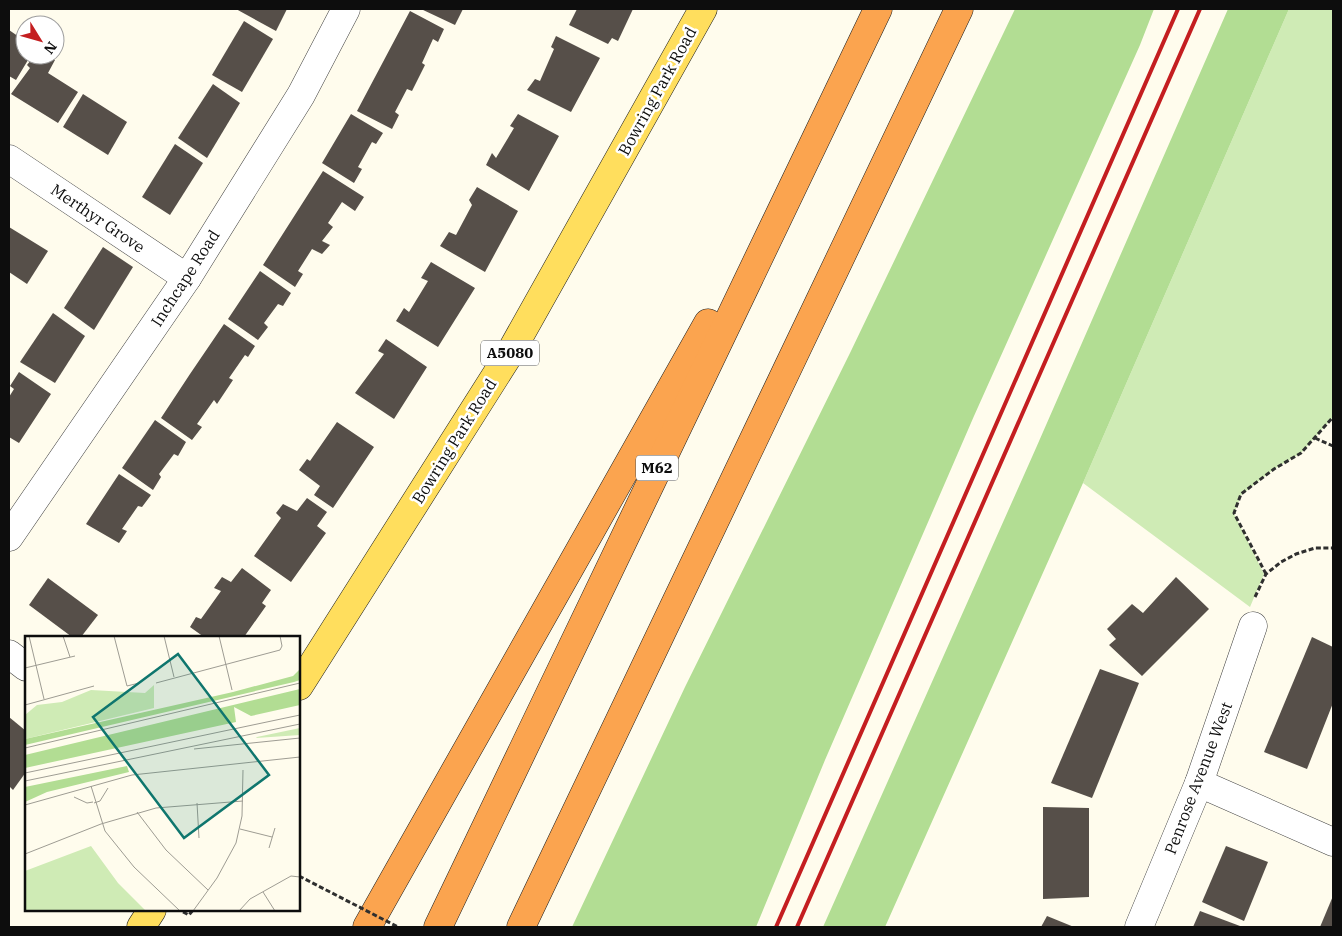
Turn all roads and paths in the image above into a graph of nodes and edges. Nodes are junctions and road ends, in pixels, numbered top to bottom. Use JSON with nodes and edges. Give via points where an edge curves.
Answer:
{"nodes":[{"id":1,"x":346,"y":9,"type":"edge"},
{"id":2,"x":703,"y":9,"type":"edge"},
{"id":3,"x":878,"y":9,"type":"edge"},
{"id":4,"x":959,"y":9,"type":"edge"},
{"id":5,"x":832,"y":102,"type":"junction"},
{"id":6,"x":9,"y":159,"type":"edge"},
{"id":7,"x":187,"y":278,"type":"junction"},
{"id":8,"x":1333,"y":417,"type":"edge"},
{"id":9,"x":1315,"y":438,"type":"junction"},
{"id":10,"x":1333,"y":446,"type":"edge"},
{"id":11,"x":9,"y":537,"type":"edge"},
{"id":12,"x":1333,"y":548,"type":"edge"},
{"id":13,"x":1266,"y":574,"type":"junction"},
{"id":14,"x":1253,"y":626,"type":"joint"},
{"id":15,"x":9,"y":654,"type":"edge"},
{"id":16,"x":25,"y":666,"type":"edge"},
{"id":17,"x":300,"y":684,"type":"edge"},
{"id":18,"x":1199,"y":783,"type":"junction"},
{"id":19,"x":1333,"y":842,"type":"edge"},
{"id":20,"x":300,"y":877,"type":"edge"},
{"id":21,"x":151,"y":911,"type":"edge"},
{"id":22,"x":180,"y":911,"type":"edge"},
{"id":23,"x":193,"y":911,"type":"edge"},
{"id":24,"x":141,"y":927,"type":"edge"},
{"id":25,"x":368,"y":927,"type":"edge"},
{"id":26,"x":398,"y":927,"type":"edge"},
{"id":27,"x":438,"y":927,"type":"edge"},
{"id":28,"x":522,"y":927,"type":"edge"},
{"id":29,"x":1139,"y":927,"type":"edge"}],
"edges":[{"from":1,"to":7,"type":"street","name":"Inchcape Road","via":[[301,95]]},
{"from":2,"to":17,"type":"main road","name":"Bowring Park Road","number":"A5080","via":[[510,352]]},
{"from":3,"to":5,"type":"highway","number":"M62"},
{"from":4,"to":28,"type":"highway"},
{"from":5,"to":25,"type":"highway"},
{"from":5,"to":27,"type":"highway","number":"M62"},
{"from":6,"to":7,"type":"street","name":"Merthyr Grove"},
{"from":7,"to":11,"type":"street","name":"Inchcape Road"},
{"from":8,"to":9,"type":"path"},
{"from":9,"to":10,"type":"path"},
{"from":9,"to":13,"type":"path","via":[[1300,454],[1241,494],[1234,514]]},
{"from":12,"to":13,"type":"path","via":[[1315,548],[1296,554]]},
{"from":13,"to":14,"type":"path","via":[[1250,607]]},
{"from":14,"to":18,"type":"street","name":"Penrose Avenue West"},
{"from":15,"to":16,"type":"street"},
{"from":18,"to":19,"type":"street"},
{"from":18,"to":29,"type":"street","name":"Penrose Avenue West"},
{"from":20,"to":26,"type":"path","bridge":true},
{"from":21,"to":24,"type":"main road"},
{"from":22,"to":23,"type":"path","via":[[189,915]]}]}
